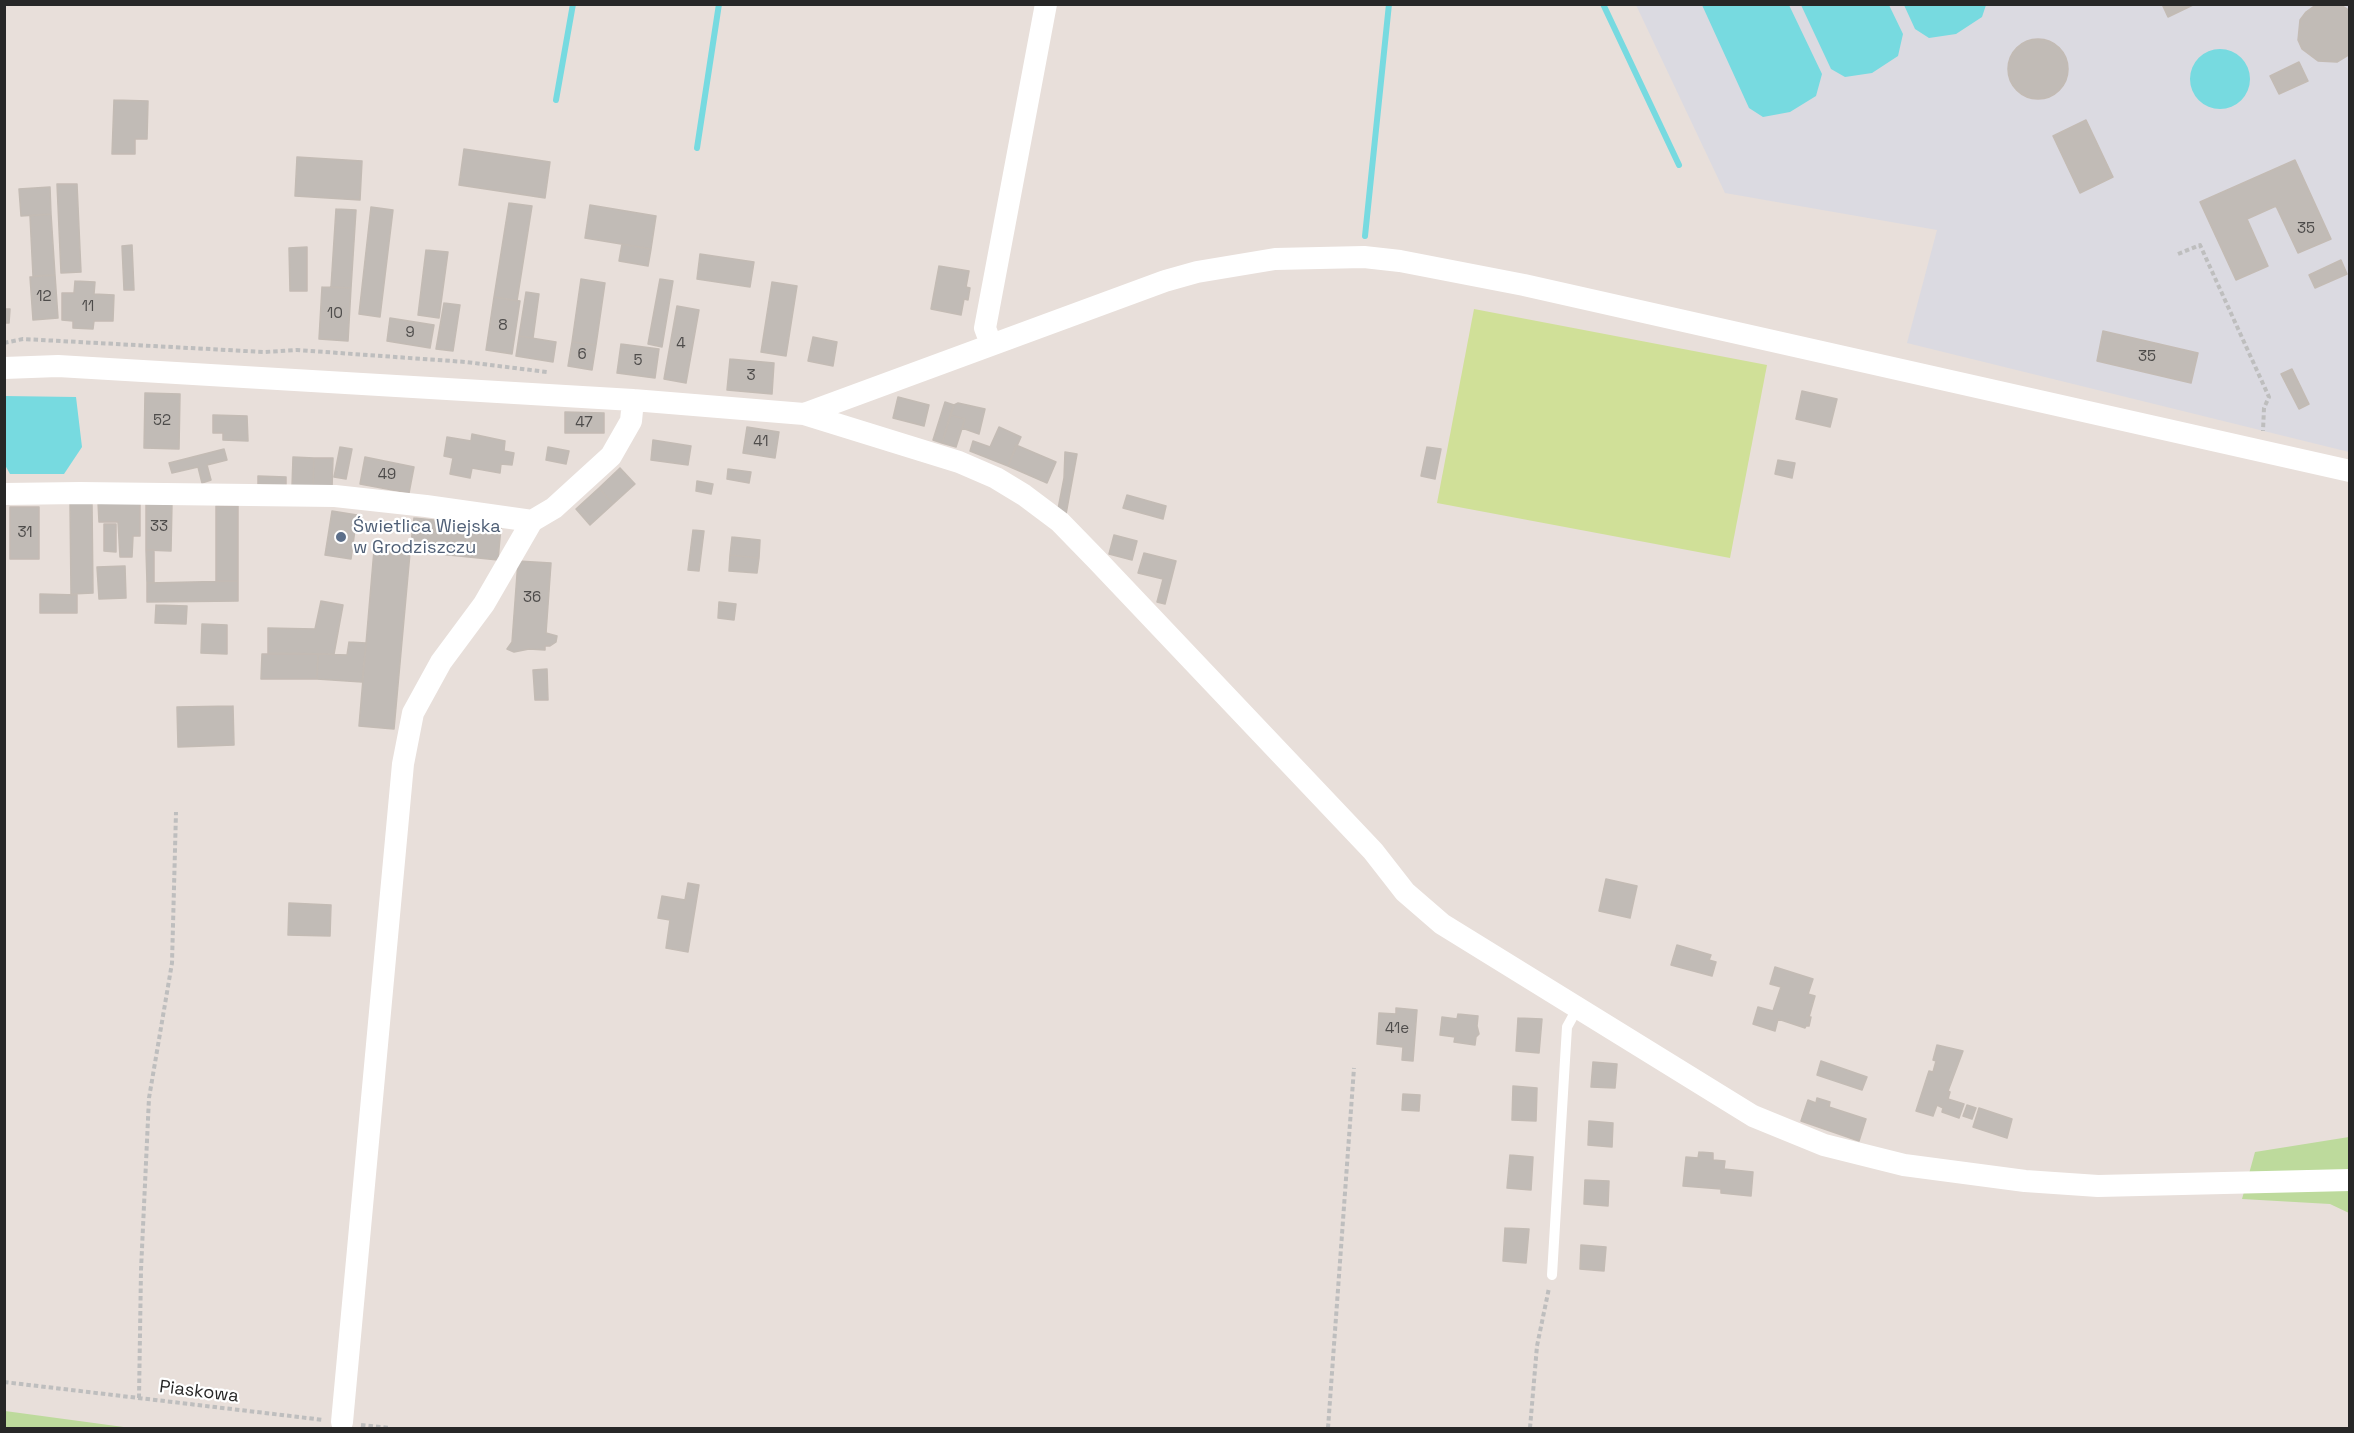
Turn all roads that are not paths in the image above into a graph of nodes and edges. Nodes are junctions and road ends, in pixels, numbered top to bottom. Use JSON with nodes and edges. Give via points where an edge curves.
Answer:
{"nodes":[{"id":1,"x":1046,"y":4,"type":"edge"},
{"id":2,"x":991,"y":344,"type":"junction"},
{"id":3,"x":4,"y":368,"type":"edge"},
{"id":4,"x":633,"y":400,"type":"junction"},
{"id":5,"x":804,"y":414,"type":"junction"},
{"id":6,"x":2349,"y":471,"type":"edge"},
{"id":7,"x":4,"y":494,"type":"edge"},
{"id":8,"x":532,"y":521,"type":"junction"},
{"id":9,"x":1578,"y":1007,"type":"junction"},
{"id":10,"x":2349,"y":1180,"type":"edge"},
{"id":11,"x":1552,"y":1275,"type":"road end"},
{"id":12,"x":342,"y":1422,"type":"road end"}],
"edges":[{"from":1,"to":2,"type":"street","via":[[985,328]]},
{"from":2,"to":5,"type":"street"},
{"from":2,"to":6,"type":"street","via":[[1197,272],[1275,259],[1364,257],[1524,285]]},
{"from":3,"to":4,"type":"street","via":[[58,366]]},
{"from":4,"to":5,"type":"street"},
{"from":4,"to":8,"type":"street","via":[[631,421],[611,456],[554,508]]},
{"from":5,"to":9,"type":"street","via":[[959,462],[996,478],[1060,522],[1373,851],[1405,892],[1442,924]]},
{"from":7,"to":8,"type":"street","via":[[335,496]]},
{"from":8,"to":12,"type":"street","via":[[484,604],[441,662],[413,713],[403,764]]},
{"from":9,"to":10,"type":"street","via":[[1754,1116],[1824,1144],[1904,1165],[2098,1186]]},
{"from":9,"to":11,"type":"lane","via":[[1567,1027]]}]}
